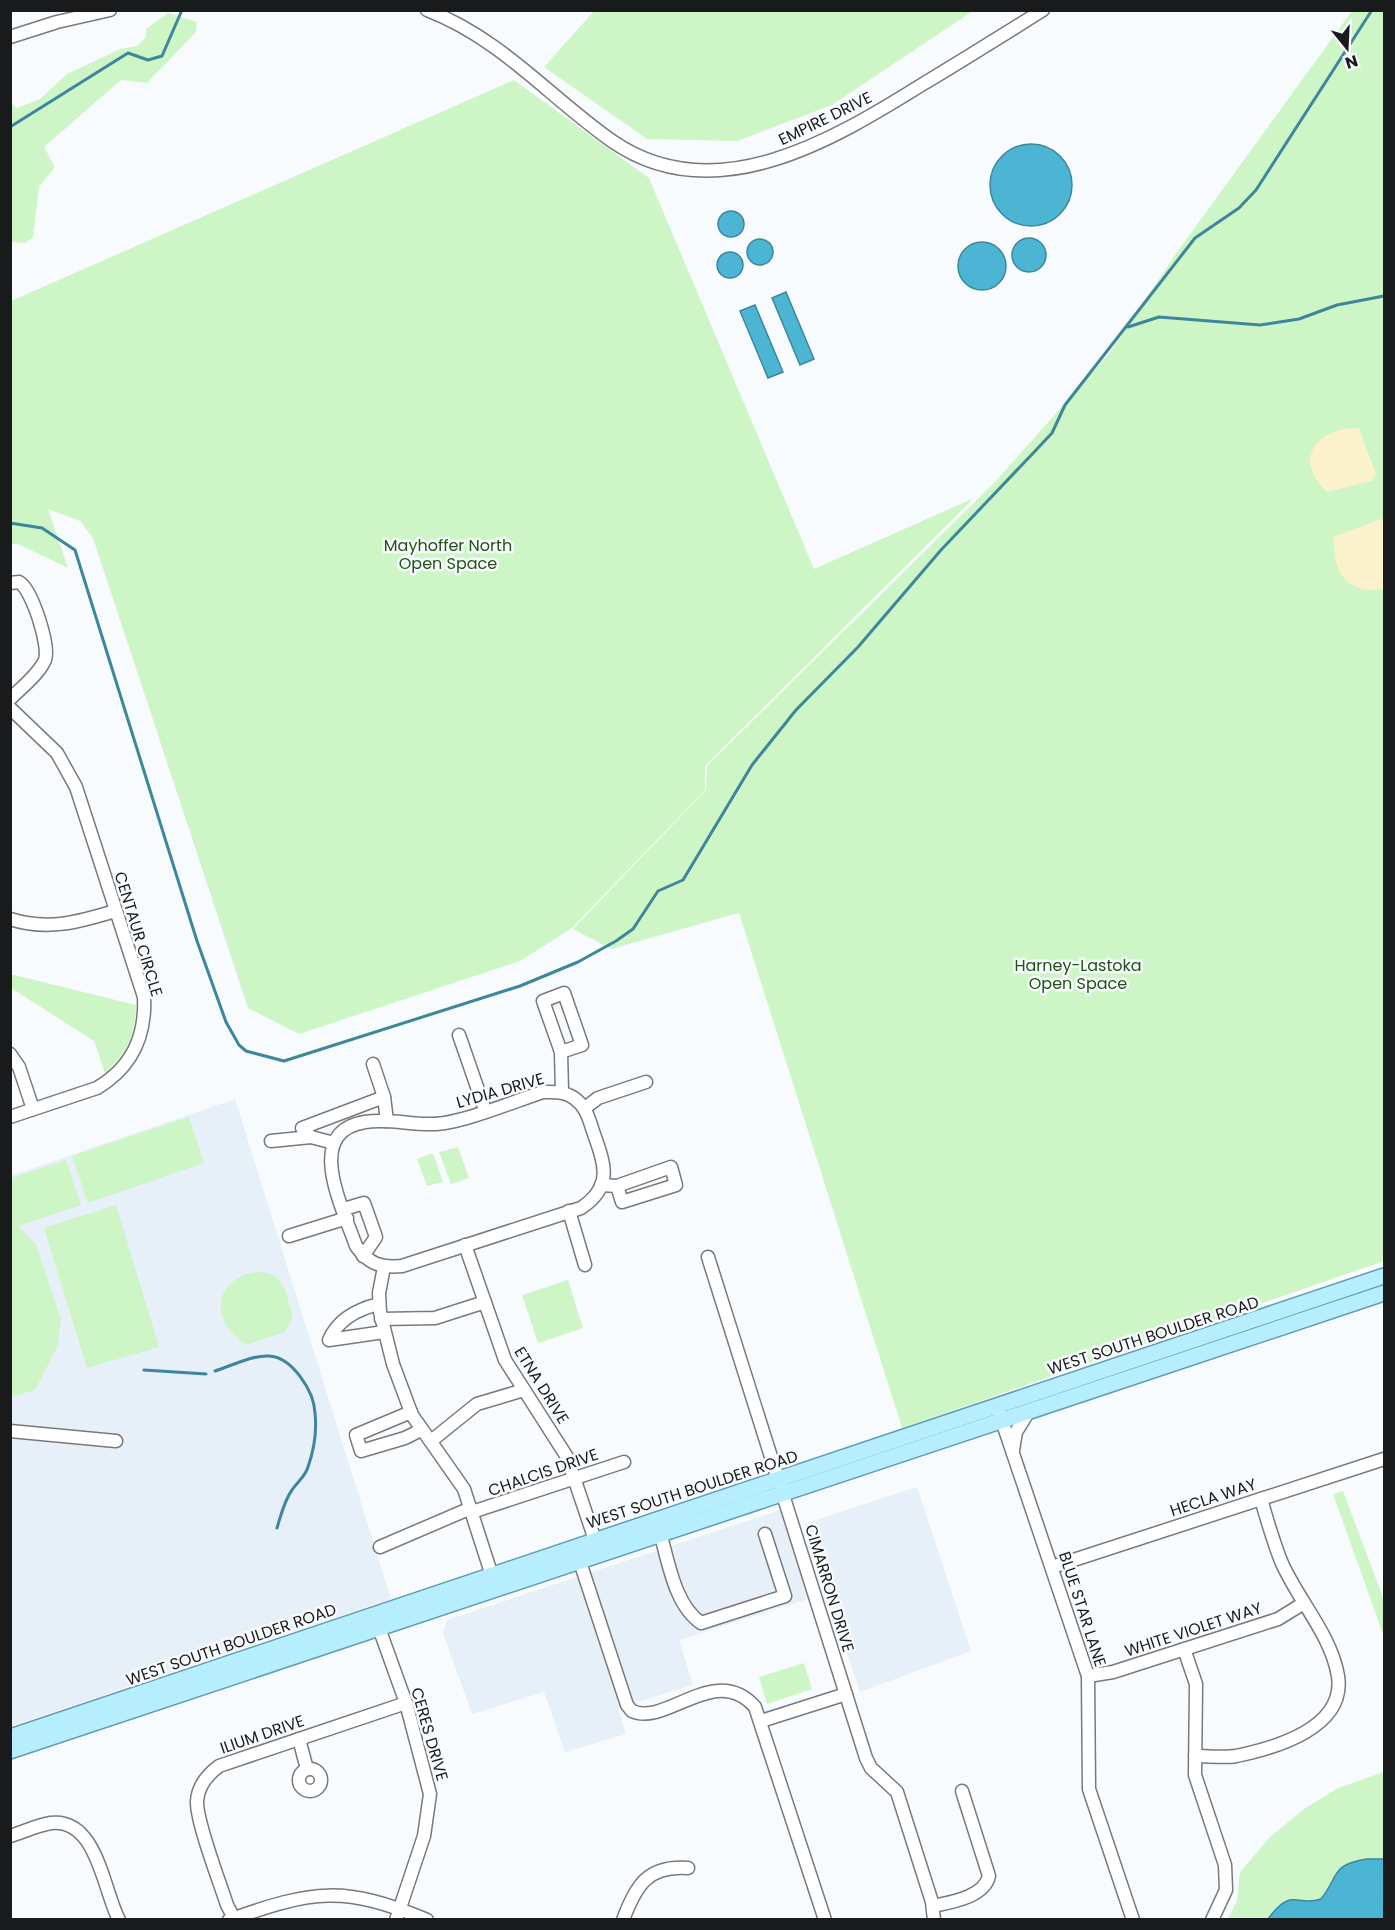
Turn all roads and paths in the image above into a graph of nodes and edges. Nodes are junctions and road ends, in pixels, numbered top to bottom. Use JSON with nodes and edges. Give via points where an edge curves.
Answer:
{"nodes":[{"id":1,"x":110,"y":10,"type":"edge"},
{"id":2,"x":427,"y":10,"type":"edge"},
{"id":3,"x":1043,"y":10,"type":"edge"},
{"id":4,"x":10,"y":37,"type":"edge"},
{"id":5,"x":10,"y":583,"type":"edge"},
{"id":6,"x":10,"y":699,"type":"edge"},
{"id":7,"x":10,"y":708,"type":"edge"},
{"id":8,"x":115,"y":911,"type":"junction"},
{"id":9,"x":10,"y":919,"type":"edge"},
{"id":10,"x":459,"y":1035,"type":"dead end"},
{"id":11,"x":561,"y":1052,"type":"junction"},
{"id":12,"x":10,"y":1054,"type":"edge"},
{"id":13,"x":373,"y":1064,"type":"dead end"},
{"id":14,"x":646,"y":1082,"type":"dead end"},
{"id":15,"x":562,"y":1092,"type":"junction"},
{"id":16,"x":384,"y":1097,"type":"junction"},
{"id":17,"x":585,"y":1108,"type":"junction"},
{"id":18,"x":33,"y":1109,"type":"junction"},
{"id":19,"x":485,"y":1110,"type":"junction"},
{"id":20,"x":10,"y":1117,"type":"edge"},
{"id":21,"x":387,"y":1121,"type":"junction"},
{"id":22,"x":306,"y":1132,"type":"junction"},
{"id":23,"x":271,"y":1141,"type":"dead end"},
{"id":24,"x":334,"y":1143,"type":"junction"},
{"id":25,"x":602,"y":1185,"type":"junction"},
{"id":26,"x":617,"y":1186,"type":"dead end"},
{"id":27,"x":569,"y":1211,"type":"junction"},
{"id":28,"x":345,"y":1213,"type":"junction"},
{"id":29,"x":289,"y":1236,"type":"dead end"},
{"id":30,"x":465,"y":1245,"type":"junction"},
{"id":31,"x":363,"y":1256,"type":"junction"},
{"id":32,"x":708,"y":1257,"type":"dead end"},
{"id":33,"x":585,"y":1265,"type":"dead end"},
{"id":34,"x":384,"y":1267,"type":"junction"},
{"id":35,"x":1384,"y":1276,"type":"edge"},
{"id":36,"x":1384,"y":1293,"type":"edge"},
{"id":37,"x":485,"y":1302,"type":"junction"},
{"id":38,"x":380,"y":1312,"type":"junction"},
{"id":39,"x":384,"y":1332,"type":"junction"},
{"id":40,"x":524,"y":1390,"type":"junction"},
{"id":41,"x":997,"y":1405,"type":"junction"},
{"id":42,"x":1029,"y":1411,"type":"junction"},
{"id":43,"x":411,"y":1412,"type":"junction"},
{"id":44,"x":1002,"y":1420,"type":"junction"},
{"id":45,"x":421,"y":1430,"type":"junction"},
{"id":46,"x":10,"y":1431,"type":"edge"},
{"id":47,"x":116,"y":1440,"type":"dead end"},
{"id":48,"x":431,"y":1441,"type":"junction"},
{"id":49,"x":1012,"y":1452,"type":"junction"},
{"id":50,"x":1384,"y":1459,"type":"edge"},
{"id":51,"x":624,"y":1462,"type":"dead end"},
{"id":52,"x":778,"y":1479,"type":"junction"},
{"id":53,"x":576,"y":1480,"type":"junction"},
{"id":54,"x":783,"y":1495,"type":"junction"},
{"id":55,"x":1261,"y":1499,"type":"junction"},
{"id":56,"x":472,"y":1510,"type":"junction"},
{"id":57,"x":658,"y":1527,"type":"junction"},
{"id":58,"x":765,"y":1534,"type":"dead end"},
{"id":59,"x":596,"y":1540,"type":"junction"},
{"id":60,"x":380,"y":1547,"type":"dead end"},
{"id":61,"x":580,"y":1562,"type":"junction"},
{"id":62,"x":1052,"y":1567,"type":"junction"},
{"id":63,"x":494,"y":1581,"type":"junction"},
{"id":64,"x":1304,"y":1603,"type":"junction"},
{"id":65,"x":379,"y":1628,"type":"junction"},
{"id":66,"x":1184,"y":1649,"type":"junction"},
{"id":67,"x":1088,"y":1676,"type":"junction"},
{"id":68,"x":846,"y":1694,"type":"junction"},
{"id":69,"x":406,"y":1703,"type":"junction"},
{"id":70,"x":761,"y":1720,"type":"junction"},
{"id":71,"x":10,"y":1737,"type":"edge"},
{"id":72,"x":298,"y":1739,"type":"junction"},
{"id":73,"x":10,"y":1751,"type":"edge"},
{"id":74,"x":1195,"y":1756,"type":"junction"},
{"id":75,"x":307,"y":1769,"type":"dead end"},
{"id":76,"x":962,"y":1791,"type":"dead end"},
{"id":77,"x":10,"y":1836,"type":"edge"},
{"id":78,"x":688,"y":1868,"type":"dead end"},
{"id":79,"x":933,"y":1906,"type":"junction"},
{"id":80,"x":398,"y":1914,"type":"edge"},
{"id":81,"x":232,"y":1919,"type":"edge"},
{"id":82,"x":119,"y":1920,"type":"edge"},
{"id":83,"x":427,"y":1920,"type":"edge"},
{"id":84,"x":622,"y":1920,"type":"edge"},
{"id":85,"x":825,"y":1920,"type":"edge"},
{"id":86,"x":934,"y":1920,"type":"edge"},
{"id":87,"x":1133,"y":1920,"type":"edge"},
{"id":88,"x":1212,"y":1920,"type":"edge"}],
"edges":[{"from":1,"to":4,"type":"street"},
{"from":2,"to":3,"type":"street","name":"EMPIRE DRIVE","via":[[470,29],[498,48],[631,152],[651,161],[716,171],[772,161],[809,147],[888,105]]},
{"from":5,"to":6,"type":"street","via":[[19,582],[28,589],[45,641],[46,657]]},
{"from":7,"to":8,"type":"street","name":"CENTAUR CIRCLE","via":[[57,753],[76,787]]},
{"from":8,"to":9,"type":"street","via":[[48,926]]},
{"from":8,"to":18,"type":"street","name":"CENTAUR CIRCLE","via":[[144,997],[145,1017],[136,1050],[125,1067],[97,1088]]},
{"from":10,"to":19,"type":"street"},
{"from":11,"to":11,"type":"street","via":[[543,1001],[564,993],[582,1046]]},
{"from":11,"to":15,"type":"street"},
{"from":12,"to":18,"type":"street","via":[[19,1067]]},
{"from":13,"to":16,"type":"street"},
{"from":14,"to":17,"type":"street","via":[[598,1098]]},
{"from":15,"to":17,"type":"street","name":"LYDIA DRIVE"},
{"from":15,"to":19,"type":"street","name":"LYDIA DRIVE","via":[[543,1092]]},
{"from":16,"to":21,"type":"street"},
{"from":16,"to":22,"type":"street"},
{"from":17,"to":25,"type":"street","via":[[604,1162]]},
{"from":18,"to":20,"type":"street","name":"CENTAUR CIRCLE"},
{"from":19,"to":21,"type":"street","name":"LYDIA DRIVE","via":[[435,1124]]},
{"from":21,"to":24,"type":"street","name":"LYDIA DRIVE","via":[[350,1127]]},
{"from":22,"to":23,"type":"street"},
{"from":22,"to":24,"type":"street"},
{"from":24,"to":28,"type":"street","via":[[330,1171]]},
{"from":25,"to":26,"type":"street"},
{"from":25,"to":27,"type":"street","via":[[592,1201]]},
{"from":27,"to":30,"type":"street"},
{"from":27,"to":33,"type":"street"},
{"from":28,"to":29,"type":"street"},
{"from":28,"to":31,"type":"street"},
{"from":28,"to":31,"type":"street","via":[[364,1203],[376,1237]]},
{"from":30,"to":34,"type":"street","via":[[402,1266]]},
{"from":30,"to":37,"type":"street","name":"ETNA DRIVE"},
{"from":31,"to":34,"type":"street"},
{"from":32,"to":52,"type":"street","name":"CIMARRON DRIVE"},
{"from":34,"to":38,"type":"street"},
{"from":35,"to":41,"type":"main road","name":"WEST SOUTH BOULDER ROAD"},
{"from":36,"to":42,"type":"main road","name":"WEST SOUTH BOULDER ROAD"},
{"from":37,"to":38,"type":"street","via":[[435,1318]]},
{"from":37,"to":40,"type":"street","name":"ETNA DRIVE","via":[[505,1360]]},
{"from":38,"to":39,"type":"street"},
{"from":38,"to":39,"type":"street","via":[[359,1310],[334,1329],[329,1340]]},
{"from":39,"to":43,"type":"street"},
{"from":40,"to":48,"type":"street","via":[[477,1404]]},
{"from":40,"to":53,"type":"street","name":"ETNA DRIVE","via":[[567,1457]]},
{"from":41,"to":44,"type":"street","name":"BLUE STAR LANE"},
{"from":41,"to":52,"type":"main road","name":"WEST SOUTH BOULDER ROAD"},
{"from":42,"to":44,"type":"main road","name":"WEST SOUTH BOULDER ROAD"},
{"from":42,"to":49,"type":"street","via":[[1016,1432]]},
{"from":43,"to":45,"type":"street"},
{"from":43,"to":45,"type":"street","via":[[356,1435],[362,1451]]},
{"from":44,"to":49,"type":"street","name":"BLUE STAR LANE"},
{"from":44,"to":54,"type":"main road","name":"WEST SOUTH BOULDER ROAD"},
{"from":45,"to":48,"type":"street"},
{"from":46,"to":47,"type":"street"},
{"from":48,"to":56,"type":"street","via":[[464,1489]]},
{"from":49,"to":62,"type":"street","name":"BLUE STAR LANE"},
{"from":50,"to":55,"type":"street","name":"HECLA WAY"},
{"from":51,"to":53,"type":"street","name":"CHALCIS DRIVE"},
{"from":52,"to":54,"type":"street","name":"CIMARRON DRIVE"},
{"from":52,"to":57,"type":"main road","name":"WEST SOUTH BOULDER ROAD"},
{"from":53,"to":56,"type":"street","name":"CHALCIS DRIVE"},
{"from":53,"to":59,"type":"street","name":"ETNA DRIVE"},
{"from":54,"to":57,"type":"main road","name":"WEST SOUTH BOULDER ROAD"},
{"from":54,"to":68,"type":"street","name":"CIMARRON DRIVE"},
{"from":55,"to":62,"type":"street","name":"HECLA WAY"},
{"from":55,"to":64,"type":"street","via":[[1281,1561]]},
{"from":56,"to":60,"type":"street","name":"CHALCIS DRIVE"},
{"from":56,"to":63,"type":"street"},
{"from":57,"to":58,"type":"street","via":[[682,1604],[701,1623],[785,1596]]},
{"from":57,"to":59,"type":"main road","name":"WEST SOUTH BOULDER ROAD"},
{"from":57,"to":61,"type":"main road","name":"WEST SOUTH BOULDER ROAD"},
{"from":59,"to":63,"type":"main road","name":"WEST SOUTH BOULDER ROAD"},
{"from":61,"to":63,"type":"main road","name":"WEST SOUTH BOULDER ROAD"},
{"from":61,"to":70,"type":"street","via":[[632,1711],[646,1714],[717,1690],[733,1691],[755,1707]]},
{"from":62,"to":67,"type":"street","name":"BLUE STAR LANE"},
{"from":63,"to":65,"type":"main road","name":"WEST SOUTH BOULDER ROAD"},
{"from":63,"to":71,"type":"main road","name":"WEST SOUTH BOULDER ROAD"},
{"from":64,"to":66,"type":"street","name":"WHITE VIOLET WAY","via":[[1278,1618]]},
{"from":64,"to":74,"type":"street","via":[[1333,1658],[1338,1678],[1335,1703],[1322,1722],[1299,1737],[1235,1756]]},
{"from":65,"to":69,"type":"street","name":"CERES DRIVE"},
{"from":65,"to":73,"type":"main road","name":"WEST SOUTH BOULDER ROAD"},
{"from":66,"to":67,"type":"street","name":"WHITE VIOLET WAY"},
{"from":66,"to":74,"type":"street","via":[[1196,1684]]},
{"from":67,"to":87,"type":"street","name":"BLUE STAR LANE","via":[[1089,1789]]},
{"from":68,"to":70,"type":"street"},
{"from":68,"to":79,"type":"street","name":"CIMARRON DRIVE","via":[[871,1768],[897,1792]]},
{"from":69,"to":72,"type":"street","name":"ILIUM DRIVE"},
{"from":69,"to":80,"type":"street","name":"CERES DRIVE","via":[[430,1794],[424,1836]]},
{"from":70,"to":85,"type":"street"},
{"from":72,"to":75,"type":"street"},
{"from":72,"to":81,"type":"street","name":"ILIUM DRIVE","via":[[219,1766],[201,1784],[197,1809]]},
{"from":74,"to":88,"type":"street","via":[[1195,1776],[1226,1872],[1226,1890]]},
{"from":76,"to":79,"type":"street","via":[[989,1876],[984,1888],[977,1892]]},
{"from":77,"to":82,"type":"street","via":[[51,1823],[76,1829],[91,1845]]},
{"from":78,"to":84,"type":"street","via":[[667,1867],[655,1872],[642,1883]]},
{"from":79,"to":86,"type":"street","name":"CIMARRON DRIVE"},
{"from":80,"to":81,"type":"street","via":[[356,1896],[333,1894],[309,1896]]},
{"from":80,"to":83,"type":"street"}]}
